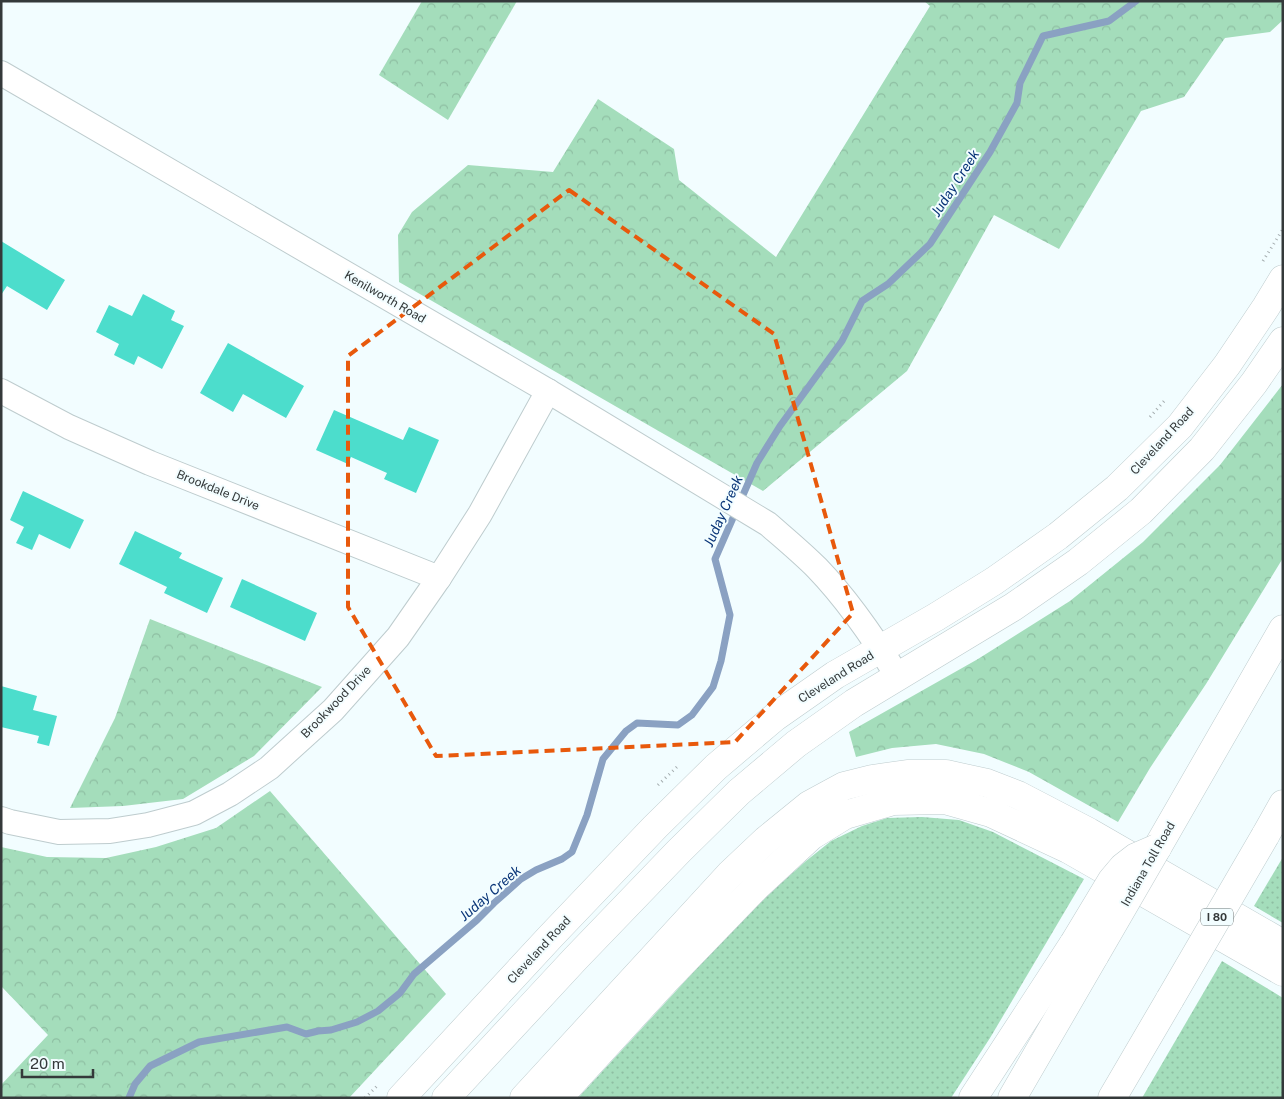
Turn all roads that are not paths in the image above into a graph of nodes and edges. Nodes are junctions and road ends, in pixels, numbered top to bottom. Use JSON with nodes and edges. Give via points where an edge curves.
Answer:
{"nodes":[{"id":1,"x":1,"y":73,"type":"edge"},
{"id":2,"x":1271,"y":273,"type":"edge"},
{"id":3,"x":1283,"y":341,"type":"edge"},
{"id":4,"x":1,"y":391,"type":"edge"},
{"id":5,"x":548,"y":392,"type":"junction"},
{"id":6,"x":439,"y":578,"type":"junction"},
{"id":7,"x":1283,"y":629,"type":"edge"},
{"id":8,"x":881,"y":649,"type":"junction"},
{"id":9,"x":898,"y":677,"type":"junction"},
{"id":10,"x":1283,"y":804,"type":"edge"},
{"id":11,"x":1,"y":819,"type":"edge"},
{"id":12,"x":1283,"y":944,"type":"edge"},
{"id":13,"x":1084,"y":949,"type":"junction"},
{"id":14,"x":1283,"y":972,"type":"edge"},
{"id":15,"x":401,"y":1098,"type":"edge"},
{"id":16,"x":446,"y":1098,"type":"edge"},
{"id":17,"x":524,"y":1098,"type":"edge"},
{"id":18,"x":558,"y":1098,"type":"edge"},
{"id":19,"x":973,"y":1098,"type":"edge"},
{"id":20,"x":1012,"y":1098,"type":"edge"},
{"id":21,"x":1112,"y":1098,"type":"edge"}],
"edges":[{"from":1,"to":5,"type":"street","name":"Kenilworth Road"},
{"from":2,"to":8,"type":"main road","name":"Cleveland Road","via":[[1266,307],[1227,365],[1180,426],[1117,488],[1058,536],[994,580]]},
{"from":3,"to":9,"type":"main road","via":[[1202,449],[1141,511],[1078,562],[1013,607]]},
{"from":4,"to":6,"type":"street","name":"Brookdale Drive","via":[[69,427],[141,459]]},
{"from":5,"to":6,"type":"street","name":"Brookwood Drive","via":[[480,514]]},
{"from":5,"to":8,"type":"street","name":"Kenilworth Road","via":[[768,524],[818,569]]},
{"from":6,"to":11,"type":"street","name":"Brookwood Drive","via":[[398,637],[333,710],[269,768],[230,794],[194,813],[110,831],[59,832]]},
{"from":7,"to":13,"type":"main road","name":"Indiana Toll Road","bridge":true,"via":[[1157,848],[1123,866],[1109,885]]},
{"from":8,"to":9,"type":"street","name":"Kenilworth Road"},
{"from":8,"to":15,"type":"main road","name":"Cleveland Road","via":[[835,675],[775,718],[716,767],[654,828]]},
{"from":9,"to":16,"type":"main road","via":[[796,744],[739,792],[678,851]]},
{"from":10,"to":21,"type":"main road","number":"I 80","bridge":true},
{"from":12,"to":17,"type":"main road","via":[[1018,795],[987,783],[946,774],[907,774],[872,779],[844,786],[809,805],[766,840],[730,874]]},
{"from":13,"to":19,"type":"main road"},
{"from":13,"to":20,"type":"main road"},
{"from":14,"to":18,"type":"main road","via":[[1068,849],[991,813],[945,800],[892,800],[845,815],[811,836],[756,887],[666,980]]}]}
